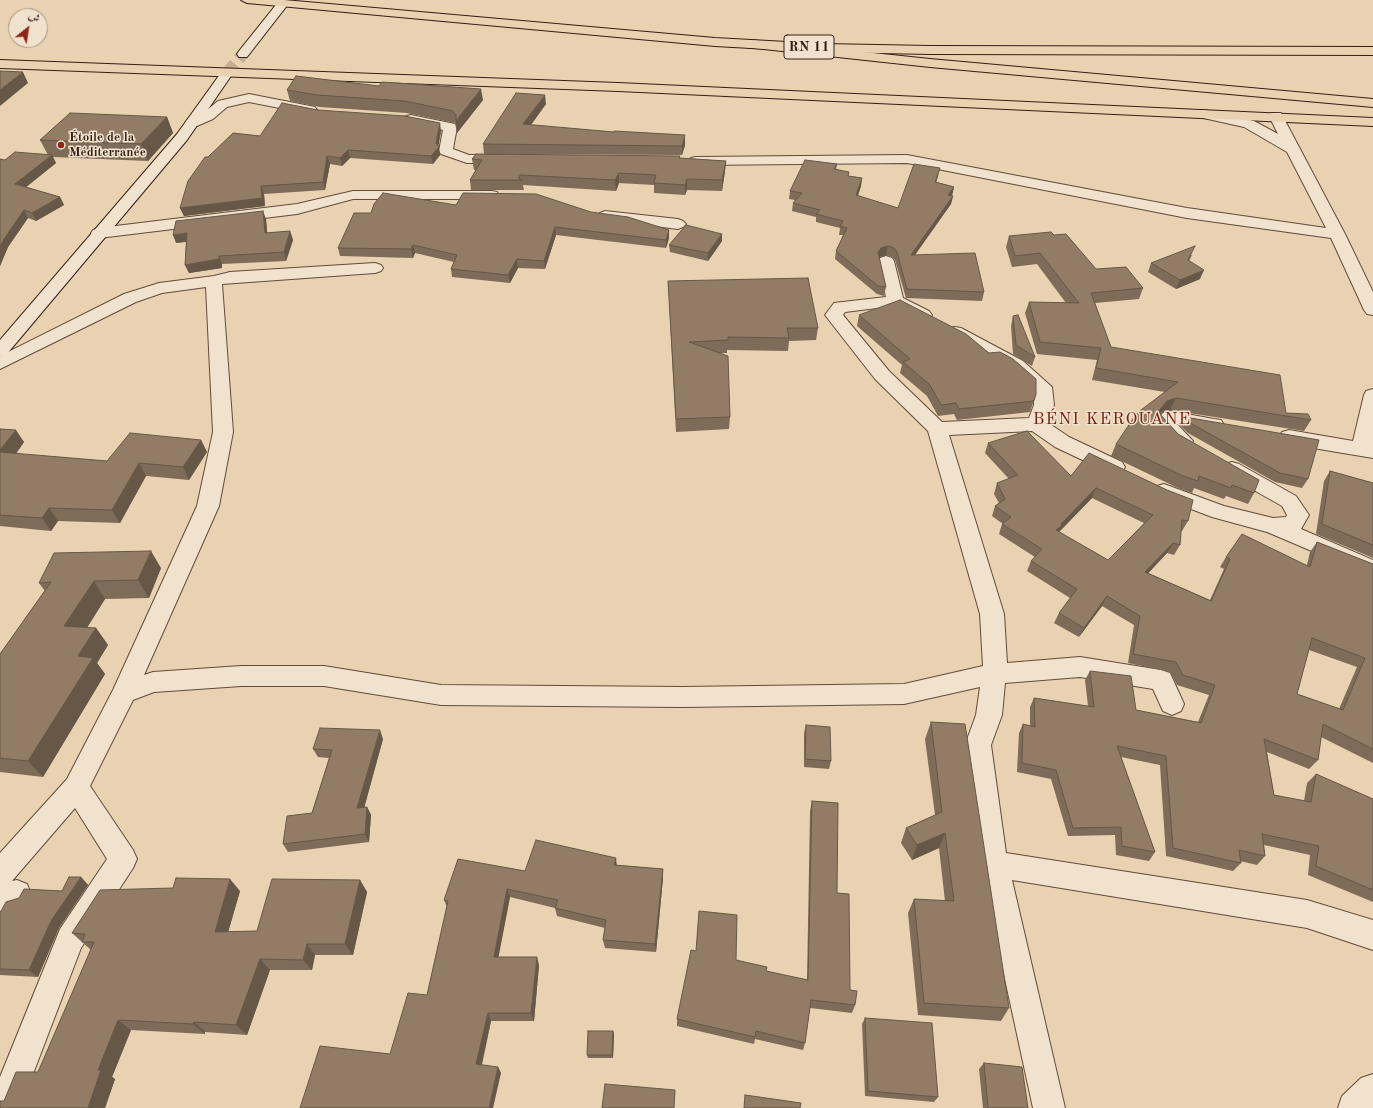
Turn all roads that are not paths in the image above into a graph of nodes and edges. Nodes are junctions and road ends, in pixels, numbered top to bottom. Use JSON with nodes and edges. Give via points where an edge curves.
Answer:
{"nodes":[{"id":1,"x":250,"y":0,"type":"edge"},
{"id":2,"x":285,"y":2,"type":"edge"},
{"id":3,"x":316,"y":6,"type":"junction"},
{"id":4,"x":273,"y":16,"type":"junction"},
{"id":5,"x":749,"y":44,"type":"junction"},
{"id":6,"x":1373,"y":51,"type":"edge"},
{"id":7,"x":244,"y":54,"type":"tunnel mouth"},
{"id":8,"x":0,"y":56,"type":"edge"},
{"id":9,"x":0,"y":64,"type":"edge"},
{"id":10,"x":227,"y":73,"type":"tunnel mouth"},
{"id":11,"x":1373,"y":103,"type":"edge"},
{"id":12,"x":1373,"y":110,"type":"edge"},
{"id":13,"x":320,"y":112,"type":"edge"},
{"id":14,"x":1191,"y":112,"type":"junction"},
{"id":15,"x":1276,"y":116,"type":"junction"},
{"id":16,"x":399,"y":117,"type":"edge"},
{"id":17,"x":1373,"y":122,"type":"edge"},
{"id":18,"x":192,"y":123,"type":"junction"},
{"id":19,"x":1291,"y":149,"type":"junction"},
{"id":20,"x":514,"y":159,"type":"edge"},
{"id":21,"x":679,"y":161,"type":"edge"},
{"id":22,"x":506,"y":196,"type":"edge"},
{"id":23,"x":592,"y":214,"type":"edge"},
{"id":24,"x":678,"y":224,"type":"dead end"},
{"id":25,"x":99,"y":233,"type":"junction"},
{"id":26,"x":1337,"y":234,"type":"junction"},
{"id":27,"x":886,"y":261,"type":"dead end"},
{"id":28,"x":376,"y":268,"type":"dead end"},
{"id":29,"x":214,"y":281,"type":"junction"},
{"id":30,"x":895,"y":301,"type":"junction"},
{"id":31,"x":1373,"y":310,"type":"edge"},
{"id":32,"x":0,"y":351,"type":"edge"},
{"id":33,"x":0,"y":363,"type":"edge"},
{"id":34,"x":1373,"y":396,"type":"edge"},
{"id":35,"x":1036,"y":424,"type":"junction"},
{"id":36,"x":1236,"y":428,"type":"edge"},
{"id":37,"x":937,"y":429,"type":"junction"},
{"id":38,"x":1275,"y":435,"type":"edge"},
{"id":39,"x":1198,"y":449,"type":"edge"},
{"id":40,"x":1367,"y":450,"type":"edge"},
{"id":41,"x":1216,"y":460,"type":"edge"},
{"id":42,"x":1273,"y":526,"type":"junction"},
{"id":43,"x":1373,"y":569,"type":"edge"},
{"id":44,"x":994,"y":674,"type":"junction"},
{"id":45,"x":124,"y":693,"type":"junction"},
{"id":46,"x":1172,"y":704,"type":"dead end"},
{"id":47,"x":76,"y":787,"type":"junction"},
{"id":48,"x":994,"y":864,"type":"junction"},
{"id":49,"x":6,"y":888,"type":"edge"},
{"id":50,"x":1373,"y":935,"type":"edge"},
{"id":51,"x":1373,"y":1090,"type":"edge"},
{"id":52,"x":4,"y":1108,"type":"edge"},
{"id":53,"x":1049,"y":1108,"type":"edge"},
{"id":54,"x":1354,"y":1108,"type":"edge"}],
"edges":[{"from":1,"to":2,"type":"main road","number":"RN 11"},
{"from":1,"to":4,"type":"main road","via":[[271,8]]},
{"from":2,"to":3,"type":"main road","number":"RN 11"},
{"from":2,"to":4,"type":"street"},
{"from":3,"to":4,"type":"main road","via":[[294,8]]},
{"from":3,"to":5,"type":"main road","number":"RN 11"},
{"from":4,"to":7,"type":"street"},
{"from":5,"to":6,"type":"main road","number":"RN 11","via":[[930,50]]},
{"from":5,"to":11,"type":"main road"},
{"from":8,"to":12,"type":"main road","via":[[666,78]]},
{"from":9,"to":14,"type":"main road","via":[[514,82]]},
{"from":10,"to":18,"type":"street"},
{"from":13,"to":18,"type":"street","via":[[249,98],[224,104],[208,116]]},
{"from":14,"to":15,"type":"main road"},
{"from":14,"to":19,"type":"street","via":[[1249,124]]},
{"from":15,"to":17,"type":"main road"},
{"from":15,"to":19,"type":"street"},
{"from":16,"to":20,"type":"street","via":[[450,127],[446,151],[467,159]]},
{"from":18,"to":25,"type":"street"},
{"from":19,"to":26,"type":"street"},
{"from":21,"to":26,"type":"street","via":[[907,159],[1187,213]]},
{"from":22,"to":25,"type":"street","via":[[352,195],[297,209]]},
{"from":23,"to":24,"type":"street"},
{"from":25,"to":32,"type":"street"},
{"from":26,"to":31,"type":"street"},
{"from":27,"to":30,"type":"street"},
{"from":28,"to":29,"type":"street","via":[[230,277]]},
{"from":29,"to":33,"type":"street","via":[[159,288],[130,298]]},
{"from":29,"to":45,"type":"street","via":[[223,432],[208,506]]},
{"from":30,"to":35,"type":"street","via":[[1017,365],[1043,387],[1044,405]]},
{"from":30,"to":37,"type":"street","via":[[840,307],[834,315],[882,375]]},
{"from":34,"to":40,"type":"street"},
{"from":35,"to":37,"type":"street"},
{"from":35,"to":42,"type":"street","via":[[1062,442],[1170,494],[1219,512]]},
{"from":36,"to":39,"type":"street","via":[[1170,417],[1164,424],[1180,439]]},
{"from":37,"to":44,"type":"street","via":[[992,614]]},
{"from":38,"to":40,"type":"street"},
{"from":41,"to":42,"type":"street","via":[[1289,502],[1298,515],[1294,524]]},
{"from":42,"to":43,"type":"street"},
{"from":44,"to":45,"type":"street","via":[[904,694],[682,697],[441,695],[324,676],[241,676],[153,682]]},
{"from":44,"to":46,"type":"street","via":[[1080,667],[1161,680]]},
{"from":44,"to":48,"type":"street","via":[[989,715],[978,745]]},
{"from":45,"to":47,"type":"street"},
{"from":47,"to":49,"type":"street"},
{"from":47,"to":52,"type":"street","via":[[123,859],[70,939]]},
{"from":48,"to":50,"type":"street","via":[[1307,914]]},
{"from":48,"to":53,"type":"street"},
{"from":51,"to":54,"type":"street"}]}
